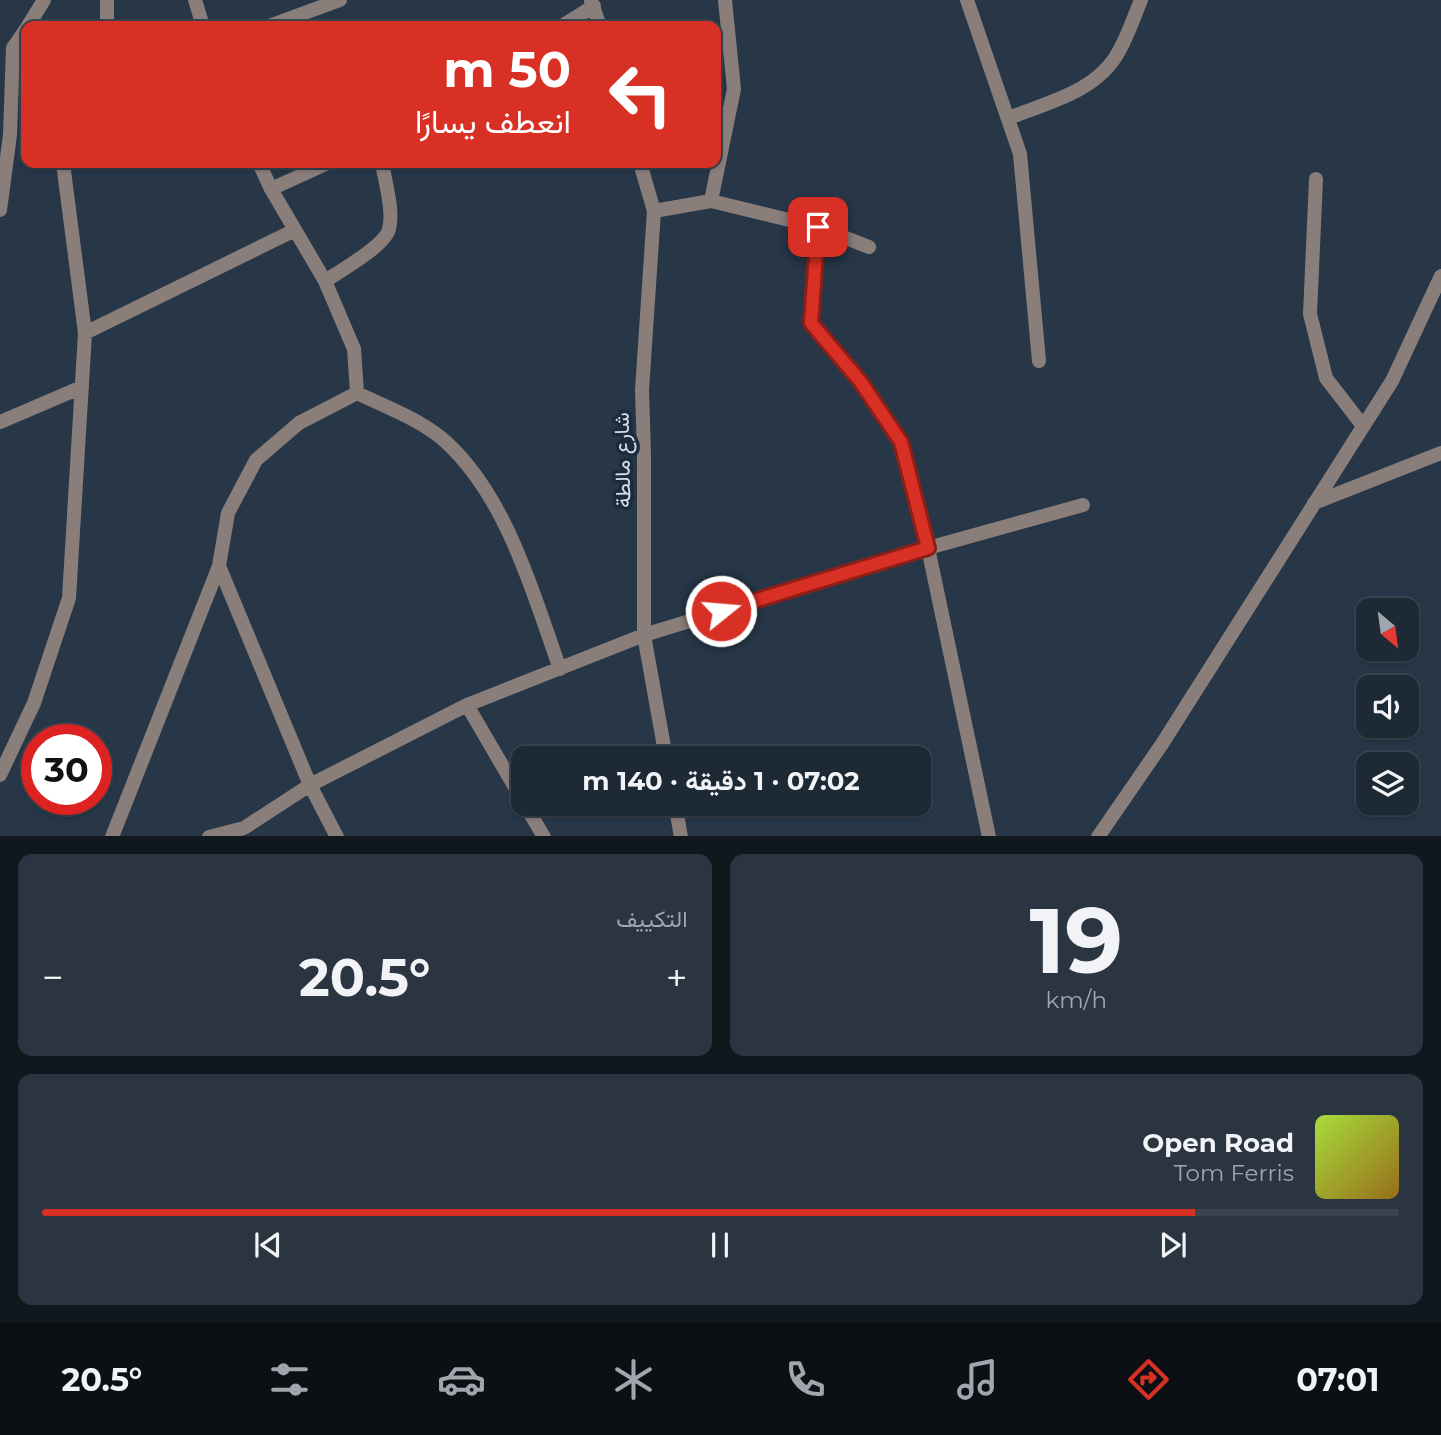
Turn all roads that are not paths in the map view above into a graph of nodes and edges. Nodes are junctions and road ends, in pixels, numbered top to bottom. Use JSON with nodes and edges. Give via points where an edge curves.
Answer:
{"nodes":[{"id":1,"x":44,"y":0,"type":"edge"},
{"id":2,"x":107,"y":0,"type":"edge"},
{"id":3,"x":195,"y":0,"type":"edge"},
{"id":4,"x":340,"y":0,"type":"edge"},
{"id":5,"x":725,"y":0,"type":"edge"},
{"id":6,"x":967,"y":0,"type":"edge"},
{"id":7,"x":1141,"y":0,"type":"edge"},
{"id":8,"x":592,"y":3,"type":"edge"},
{"id":9,"x":31,"y":21,"type":"edge"},
{"id":10,"x":107,"y":21,"type":"edge"},
{"id":11,"x":201,"y":21,"type":"edge"},
{"id":12,"x":283,"y":21,"type":"edge"},
{"id":13,"x":569,"y":21,"type":"edge"},
{"id":14,"x":598,"y":21,"type":"edge"},
{"id":15,"x":21,"y":37,"type":"edge"},
{"id":16,"x":1009,"y":118,"type":"junction"},
{"id":17,"x":721,"y":155,"type":"edge"},
{"id":18,"x":64,"y":168,"type":"edge"},
{"id":19,"x":261,"y":168,"type":"edge"},
{"id":20,"x":317,"y":168,"type":"edge"},
{"id":21,"x":383,"y":168,"type":"edge"},
{"id":22,"x":641,"y":168,"type":"edge"},
{"id":23,"x":718,"y":168,"type":"edge"},
{"id":24,"x":3,"y":171,"type":"edge"},
{"id":25,"x":1316,"y":179,"type":"dead end"},
{"id":26,"x":271,"y":189,"type":"junction"},
{"id":27,"x":712,"y":201,"type":"junction"},
{"id":28,"x":0,"y":211,"type":"edge"},
{"id":29,"x":654,"y":211,"type":"junction"},
{"id":30,"x":818,"y":227,"type":"junction"},
{"id":31,"x":295,"y":230,"type":"junction"},
{"id":32,"x":869,"y":247,"type":"dead end"},
{"id":33,"x":1441,"y":279,"type":"edge"},
{"id":34,"x":325,"y":281,"type":"junction"},
{"id":35,"x":85,"y":333,"type":"junction"},
{"id":36,"x":1039,"y":361,"type":"dead end"},
{"id":37,"x":82,"y":387,"type":"junction"},
{"id":38,"x":358,"y":393,"type":"junction"},
{"id":39,"x":0,"y":422,"type":"edge"},
{"id":40,"x":1363,"y":426,"type":"junction"},
{"id":41,"x":1441,"y":453,"type":"edge"},
{"id":42,"x":1314,"y":503,"type":"junction"},
{"id":43,"x":1083,"y":505,"type":"dead end"},
{"id":44,"x":928,"y":548,"type":"junction"},
{"id":45,"x":219,"y":566,"type":"junction"},
{"id":46,"x":644,"y":635,"type":"junction"},
{"id":47,"x":560,"y":669,"type":"junction"},
{"id":48,"x":467,"y":705,"type":"junction"},
{"id":49,"x":664,"y":746,"type":"edge"},
{"id":50,"x":0,"y":775,"type":"edge"},
{"id":51,"x":511,"y":780,"type":"edge"},
{"id":52,"x":310,"y":785,"type":"junction"},
{"id":53,"x":532,"y":816,"type":"edge"},
{"id":54,"x":677,"y":816,"type":"edge"},
{"id":55,"x":243,"y":832,"type":"edge"},
{"id":56,"x":113,"y":836,"type":"edge"},
{"id":57,"x":209,"y":836,"type":"edge"},
{"id":58,"x":337,"y":836,"type":"edge"},
{"id":59,"x":544,"y":836,"type":"edge"},
{"id":60,"x":681,"y":836,"type":"edge"},
{"id":61,"x":989,"y":836,"type":"edge"},
{"id":62,"x":1098,"y":836,"type":"edge"}],
"edges":[{"from":1,"to":9,"type":"street"},
{"from":2,"to":10,"type":"street"},
{"from":3,"to":11,"type":"street"},
{"from":4,"to":12,"type":"street"},
{"from":5,"to":17,"type":"street","via":[[734,89]]},
{"from":6,"to":16,"type":"street"},
{"from":7,"to":16,"type":"street","via":[[1119,52],[1101,75],[1077,92]]},
{"from":8,"to":13,"type":"street"},
{"from":8,"to":14,"type":"street"},
{"from":15,"to":24,"type":"street","via":[[13,48],[10,135]]},
{"from":16,"to":36,"type":"street","via":[[1020,154]]},
{"from":18,"to":35,"type":"street"},
{"from":19,"to":26,"type":"street"},
{"from":20,"to":26,"type":"street"},
{"from":21,"to":34,"type":"street","via":[[389,231],[380,243]]},
{"from":22,"to":29,"type":"street","name":"شارع مالطة"},
{"from":23,"to":27,"type":"street"},
{"from":24,"to":28,"type":"street"},
{"from":25,"to":40,"type":"street","via":[[1310,314],[1326,378]]},
{"from":26,"to":31,"type":"street"},
{"from":27,"to":29,"type":"street"},
{"from":27,"to":30,"type":"street"},
{"from":29,"to":46,"type":"street","name":"شارع مالطة","via":[[642,390]]},
{"from":30,"to":32,"type":"street"},
{"from":30,"to":44,"type":"street","via":[[811,323],[860,381],[901,442]]},
{"from":31,"to":34,"type":"street"},
{"from":31,"to":35,"type":"street"},
{"from":33,"to":40,"type":"street","via":[[1392,381]]},
{"from":34,"to":38,"type":"street","via":[[354,349]]},
{"from":35,"to":37,"type":"street"},
{"from":37,"to":39,"type":"street"},
{"from":37,"to":50,"type":"street","via":[[69,598],[34,703]]},
{"from":38,"to":45,"type":"street","via":[[299,423],[256,460],[229,513]]},
{"from":38,"to":47,"type":"street","via":[[444,440],[467,464],[512,536]]},
{"from":40,"to":42,"type":"street"},
{"from":41,"to":42,"type":"street"},
{"from":42,"to":62,"type":"street","via":[[1162,744]]},
{"from":43,"to":44,"type":"street"},
{"from":44,"to":46,"type":"street"},
{"from":44,"to":61,"type":"street"},
{"from":45,"to":52,"type":"street"},
{"from":45,"to":56,"type":"street"},
{"from":46,"to":47,"type":"street"},
{"from":46,"to":49,"type":"street","name":"شارع مالطة"},
{"from":47,"to":48,"type":"street"},
{"from":48,"to":51,"type":"street"},
{"from":48,"to":52,"type":"street"},
{"from":52,"to":55,"type":"street"},
{"from":52,"to":58,"type":"street"},
{"from":53,"to":59,"type":"street"},
{"from":54,"to":60,"type":"street"},
{"from":55,"to":57,"type":"street"}]}
